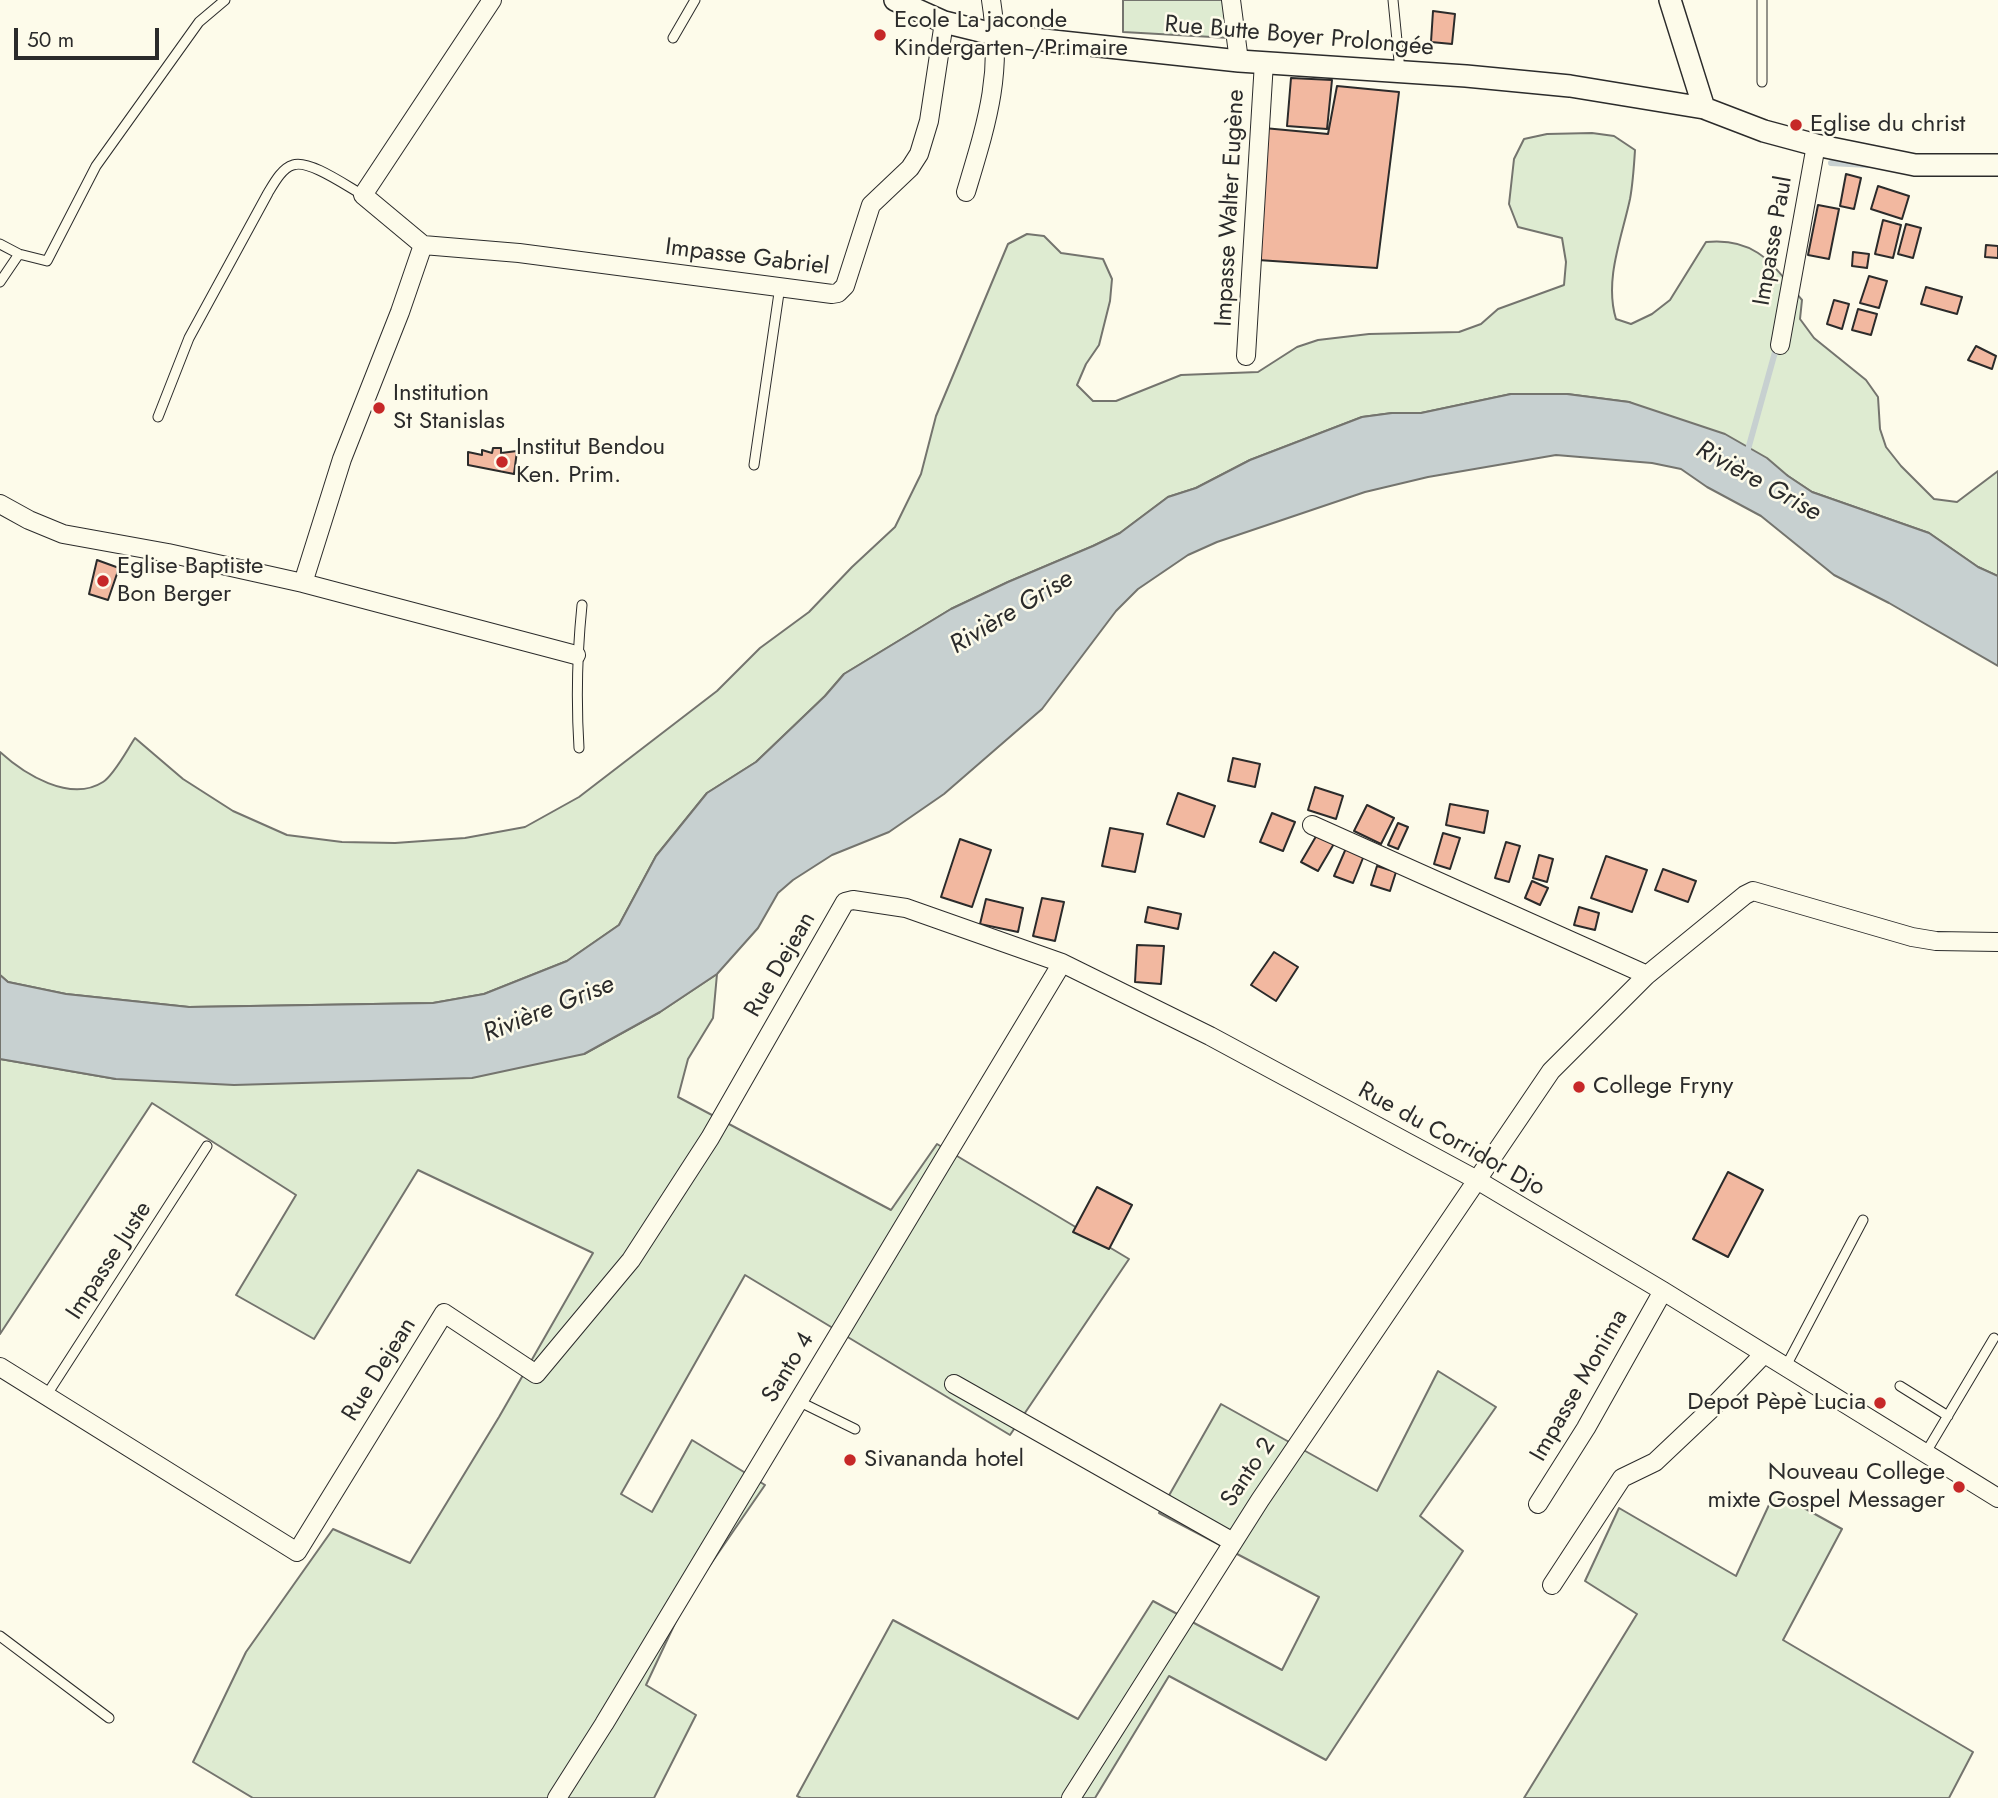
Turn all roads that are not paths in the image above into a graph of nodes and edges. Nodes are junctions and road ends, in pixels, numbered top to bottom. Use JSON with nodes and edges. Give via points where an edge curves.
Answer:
{"nodes":[{"id":1,"x":225,"y":0,"type":"edge"},
{"id":2,"x":492,"y":0,"type":"edge"},
{"id":3,"x":695,"y":0,"type":"edge"},
{"id":4,"x":895,"y":0,"type":"edge"},
{"id":5,"x":991,"y":0,"type":"edge"},
{"id":6,"x":1231,"y":0,"type":"edge"},
{"id":7,"x":1393,"y":0,"type":"edge"},
{"id":8,"x":1670,"y":0,"type":"edge"},
{"id":9,"x":1762,"y":0,"type":"edge"},
{"id":10,"x":944,"y":22,"type":"junction"},
{"id":11,"x":997,"y":34,"type":"junction"},
{"id":12,"x":673,"y":38,"type":"dead end"},
{"id":13,"x":1239,"y":61,"type":"junction"},
{"id":14,"x":1264,"y":62,"type":"junction"},
{"id":15,"x":1400,"y":73,"type":"junction"},
{"id":16,"x":1762,"y":82,"type":"dead end"},
{"id":17,"x":1704,"y":108,"type":"junction"},
{"id":18,"x":1816,"y":145,"type":"junction"},
{"id":19,"x":1998,"y":165,"type":"edge"},
{"id":20,"x":966,"y":192,"type":"dead end"},
{"id":21,"x":363,"y":195,"type":"junction"},
{"id":22,"x":0,"y":244,"type":"edge"},
{"id":23,"x":423,"y":245,"type":"junction"},
{"id":24,"x":19,"y":254,"type":"junction"},
{"id":25,"x":0,"y":282,"type":"edge"},
{"id":26,"x":780,"y":286,"type":"junction"},
{"id":27,"x":1780,"y":345,"type":"dead end"},
{"id":28,"x":1246,"y":356,"type":"dead end"},
{"id":29,"x":158,"y":416,"type":"dead end"},
{"id":30,"x":754,"y":465,"type":"dead end"},
{"id":31,"x":0,"y":504,"type":"edge"},
{"id":32,"x":303,"y":583,"type":"junction"},
{"id":33,"x":582,"y":605,"type":"dead end"},
{"id":34,"x":576,"y":655,"type":"junction"},
{"id":35,"x":579,"y":748,"type":"dead end"},
{"id":36,"x":1312,"y":825,"type":"dead end"},
{"id":37,"x":845,"y":902,"type":"joint"},
{"id":38,"x":1998,"y":942,"type":"edge"},
{"id":39,"x":1062,"y":963,"type":"junction"},
{"id":40,"x":1647,"y":975,"type":"junction"},
{"id":41,"x":207,"y":1146,"type":"dead end"},
{"id":42,"x":1477,"y":1180,"type":"junction"},
{"id":43,"x":1863,"y":1220,"type":"dead end"},
{"id":44,"x":1662,"y":1291,"type":"junction"},
{"id":45,"x":1994,"y":1338,"type":"dead end"},
{"id":46,"x":1763,"y":1355,"type":"junction"},
{"id":47,"x":0,"y":1367,"type":"edge"},
{"id":48,"x":1785,"y":1368,"type":"junction"},
{"id":49,"x":954,"y":1384,"type":"dead end"},
{"id":50,"x":1900,"y":1385,"type":"dead end"},
{"id":51,"x":46,"y":1396,"type":"junction"},
{"id":52,"x":798,"y":1401,"type":"junction"},
{"id":53,"x":1948,"y":1416,"type":"junction"},
{"id":54,"x":855,"y":1429,"type":"dead end"},
{"id":55,"x":1925,"y":1454,"type":"junction"},
{"id":56,"x":1998,"y":1498,"type":"edge"},
{"id":57,"x":1538,"y":1504,"type":"dead end"},
{"id":58,"x":1233,"y":1542,"type":"junction"},
{"id":59,"x":1552,"y":1585,"type":"dead end"},
{"id":60,"x":0,"y":1636,"type":"edge"},
{"id":61,"x":109,"y":1718,"type":"dead end"},
{"id":62,"x":557,"y":1798,"type":"edge"},
{"id":63,"x":1072,"y":1798,"type":"edge"}],
"edges":[{"from":1,"to":24,"type":"lane","via":[[200,22],[96,166],[47,261]]},
{"from":2,"to":21,"type":"street"},
{"from":3,"to":12,"type":"lane"},
{"from":4,"to":10,"type":"street","name":"Rue Butte Boyer Prolongée"},
{"from":5,"to":11,"type":"street"},
{"from":6,"to":13,"type":"street"},
{"from":7,"to":15,"type":"lane"},
{"from":8,"to":17,"type":"street"},
{"from":9,"to":16,"type":"lane"},
{"from":10,"to":11,"type":"street","name":"Rue Butte Boyer Prolongée"},
{"from":10,"to":26,"type":"street","name":"Impasse Gabriel","via":[[929,121],[919,153],[872,205],[845,286],[832,294]]},
{"from":11,"to":13,"type":"street","name":"Rue Butte Boyer Prolongée"},
{"from":11,"to":20,"type":"street","via":[[992,97]]},
{"from":13,"to":14,"type":"street","name":"Rue Butte Boyer Prolongée"},
{"from":14,"to":15,"type":"street","name":"Rue Butte Boyer Prolongée"},
{"from":14,"to":28,"type":"street","name":"Impasse Walter Eugène"},
{"from":15,"to":17,"type":"street","name":"Rue Butte Boyer Prolongée","via":[[1570,86]]},
{"from":17,"to":18,"type":"street","name":"Rue Butte Boyer Prolongée"},
{"from":18,"to":19,"type":"street","name":"Rue Butte Boyer Prolongée","via":[[1915,165]]},
{"from":18,"to":27,"type":"street","name":"Impasse Paul"},
{"from":21,"to":23,"type":"street"},
{"from":21,"to":29,"type":"lane","via":[[308,165],[294,164],[283,172],[189,338]]},
{"from":22,"to":24,"type":"lane"},
{"from":23,"to":26,"type":"street","name":"Impasse Gabriel"},
{"from":23,"to":32,"type":"street","via":[[342,459]]},
{"from":24,"to":25,"type":"lane"},
{"from":26,"to":30,"type":"lane"},
{"from":31,"to":32,"type":"street","via":[[63,534]]},
{"from":32,"to":34,"type":"street"},
{"from":33,"to":34,"type":"lane"},
{"from":34,"to":35,"type":"lane"},
{"from":36,"to":40,"type":"street"},
{"from":37,"to":39,"type":"street","name":"Rue du Corridor Djo","via":[[906,908]]},
{"from":37,"to":51,"type":"street","name":"Rue Dejean","via":[[710,1138],[638,1249],[536,1374],[444,1313],[297,1552]]},
{"from":38,"to":40,"type":"street","name":"Santo 2","via":[[1912,937],[1753,891]]},
{"from":39,"to":42,"type":"street","name":"Rue du Corridor Djo","via":[[1210,1036]]},
{"from":39,"to":52,"type":"street","name":"Santo 4"},
{"from":40,"to":42,"type":"street","name":"Santo 2","via":[[1551,1072]]},
{"from":41,"to":51,"type":"lane","name":"Impasse Juste"},
{"from":42,"to":44,"type":"street","name":"Rue du Corridor Djo"},
{"from":42,"to":58,"type":"street","name":"Santo 2"},
{"from":43,"to":48,"type":"lane"},
{"from":44,"to":46,"type":"street","name":"Rue du Corridor Djo"},
{"from":44,"to":57,"type":"street","name":"Impasse Monima"},
{"from":45,"to":53,"type":"lane"},
{"from":46,"to":48,"type":"street","name":"Rue du Corridor Djo"},
{"from":46,"to":59,"type":"street","via":[[1655,1462],[1622,1478]]},
{"from":47,"to":51,"type":"street","name":"Rue Dejean"},
{"from":48,"to":55,"type":"street","name":"Rue du Corridor Djo"},
{"from":49,"to":58,"type":"street"},
{"from":50,"to":53,"type":"lane"},
{"from":52,"to":54,"type":"lane"},
{"from":52,"to":62,"type":"street","name":"Santo 4"},
{"from":53,"to":55,"type":"lane"},
{"from":55,"to":56,"type":"street","name":"Rue du Corridor Djo"},
{"from":58,"to":63,"type":"street","name":"Santo 2"},
{"from":60,"to":61,"type":"lane"}]}
